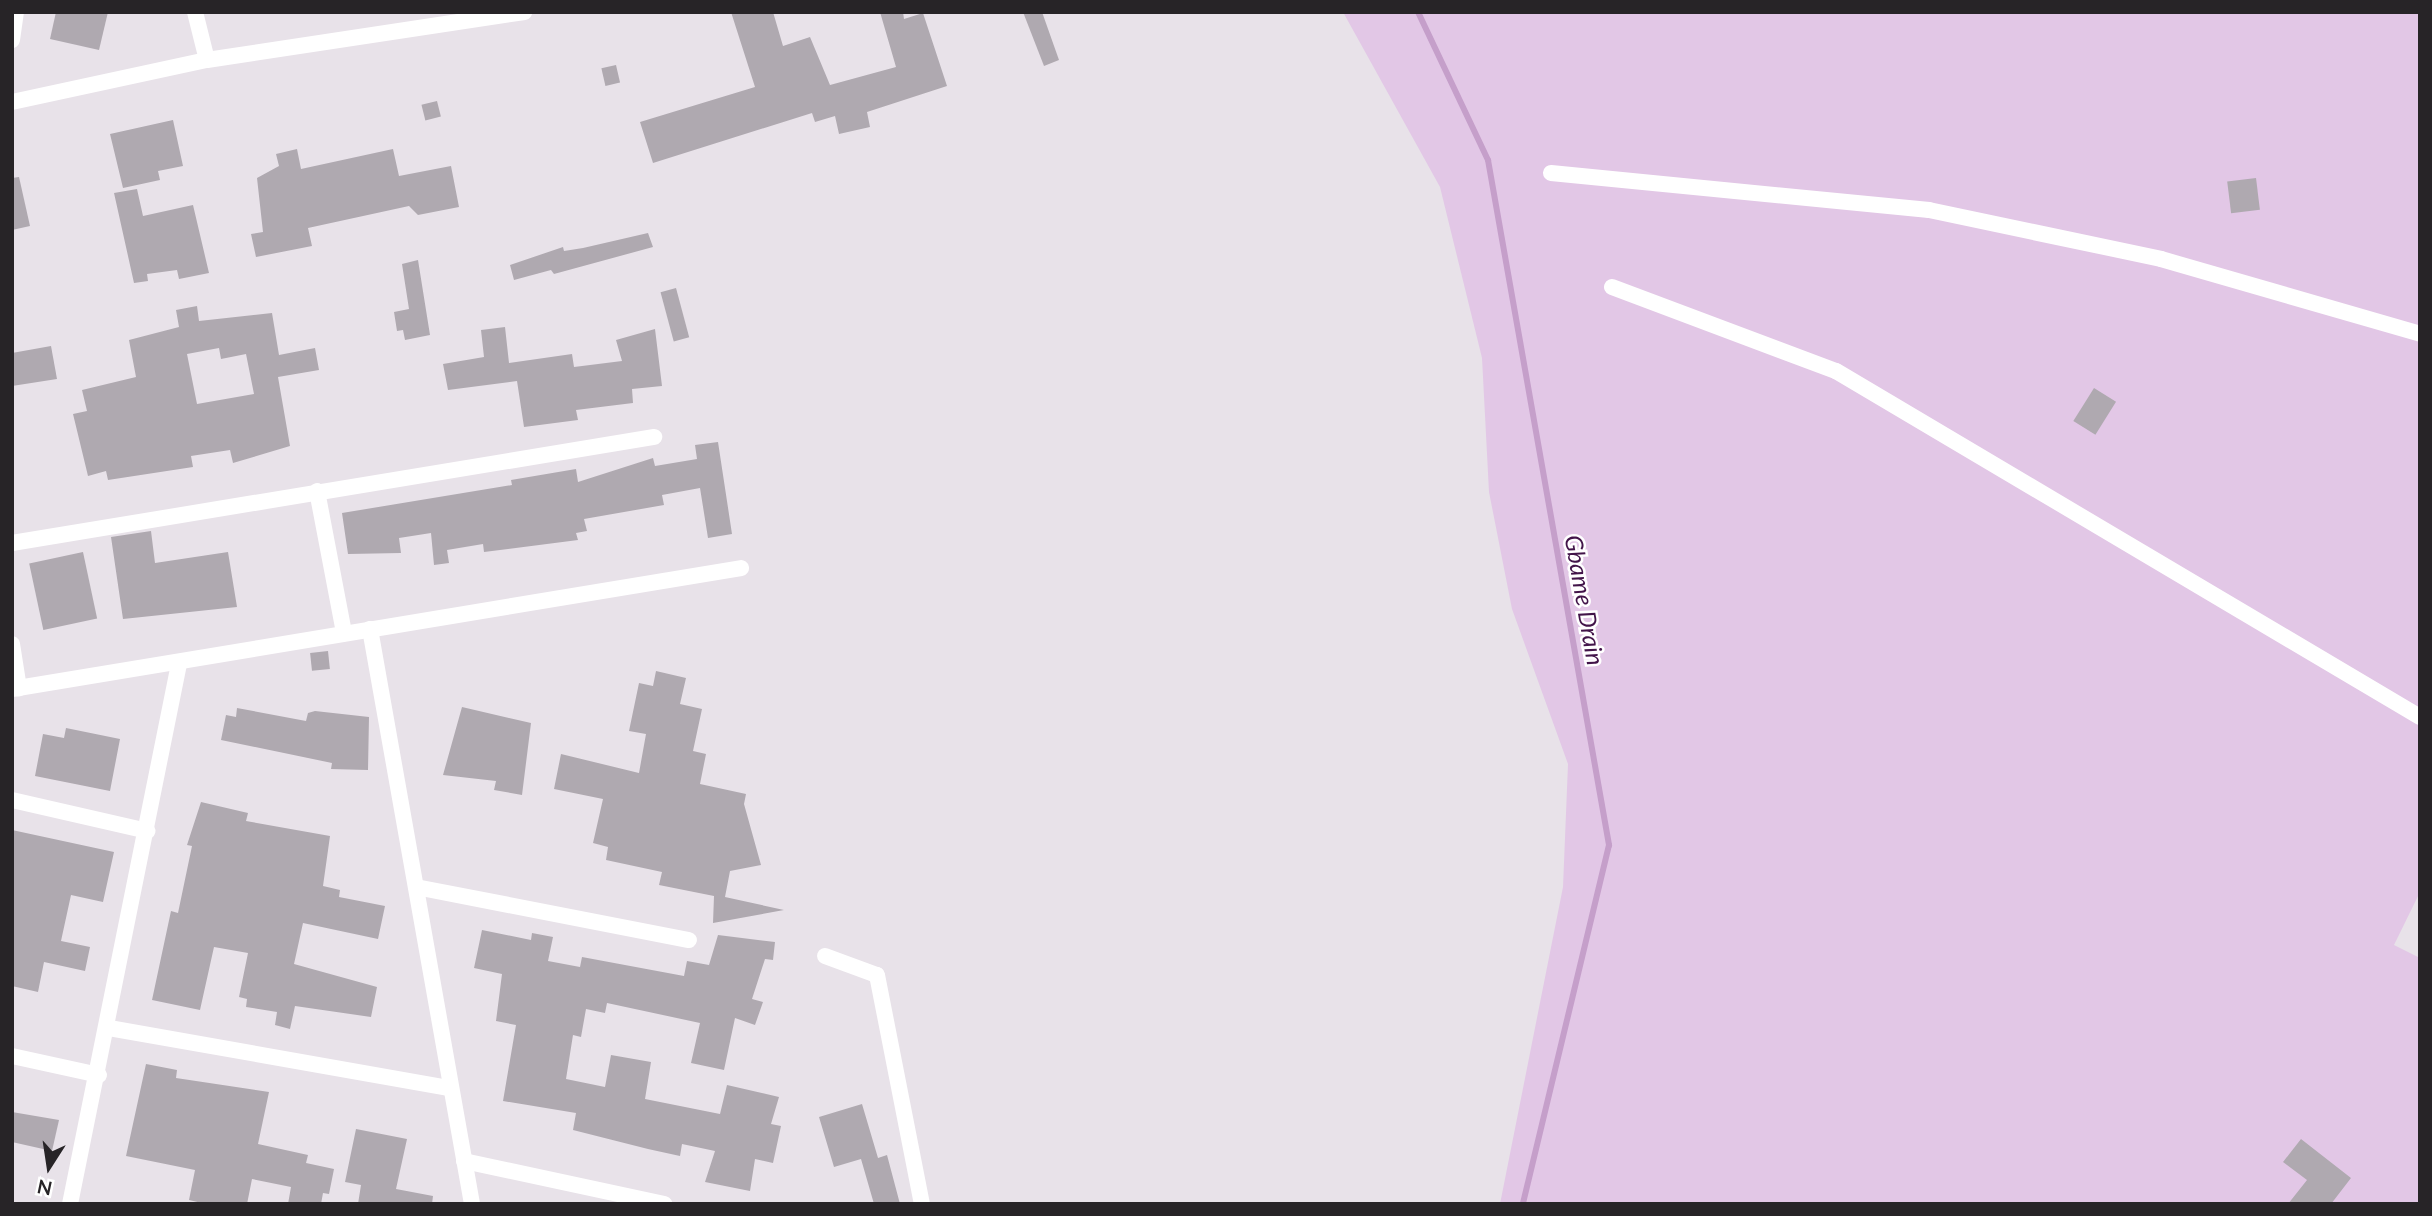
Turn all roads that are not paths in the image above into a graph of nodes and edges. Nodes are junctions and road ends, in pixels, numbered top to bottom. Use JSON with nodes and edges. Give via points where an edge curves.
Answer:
{"nodes":[{"id":1,"x":16,"y":12,"type":"edge"},
{"id":2,"x":195,"y":12,"type":"edge"},
{"id":3,"x":524,"y":12,"type":"edge"},
{"id":4,"x":12,"y":40,"type":"edge"},
{"id":5,"x":207,"y":60,"type":"junction"},
{"id":6,"x":12,"y":102,"type":"edge"},
{"id":7,"x":1551,"y":173,"type":"dead end"},
{"id":8,"x":1612,"y":287,"type":"dead end"},
{"id":9,"x":2420,"y":334,"type":"edge"},
{"id":10,"x":654,"y":437,"type":"dead end"},
{"id":11,"x":317,"y":491,"type":"junction"},
{"id":12,"x":12,"y":543,"type":"edge"},
{"id":13,"x":741,"y":568,"type":"dead end"},
{"id":14,"x":370,"y":629,"type":"junction"},
{"id":15,"x":344,"y":633,"type":"junction"},
{"id":16,"x":12,"y":644,"type":"edge"},
{"id":17,"x":179,"y":664,"type":"junction"},
{"id":18,"x":16,"y":689,"type":"edge"},
{"id":19,"x":2420,"y":717,"type":"edge"},
{"id":20,"x":12,"y":800,"type":"edge"},
{"id":21,"x":147,"y":831,"type":"junction"},
{"id":22,"x":416,"y":887,"type":"junction"},
{"id":23,"x":689,"y":940,"type":"dead end"},
{"id":24,"x":825,"y":956,"type":"dead end"},
{"id":25,"x":109,"y":1028,"type":"junction"},
{"id":26,"x":12,"y":1056,"type":"edge"},
{"id":27,"x":99,"y":1075,"type":"junction"},
{"id":28,"x":451,"y":1088,"type":"junction"},
{"id":29,"x":464,"y":1161,"type":"junction"},
{"id":30,"x":70,"y":1204,"type":"edge"},
{"id":31,"x":471,"y":1204,"type":"edge"},
{"id":32,"x":664,"y":1204,"type":"edge"},
{"id":33,"x":922,"y":1204,"type":"edge"}],
"edges":[{"from":1,"to":4,"type":"street"},
{"from":2,"to":5,"type":"street"},
{"from":3,"to":5,"type":"street"},
{"from":5,"to":6,"type":"street"},
{"from":7,"to":9,"type":"street","via":[[1928,209],[2161,259]]},
{"from":8,"to":19,"type":"street","via":[[1836,370]]},
{"from":10,"to":11,"type":"street"},
{"from":11,"to":12,"type":"street"},
{"from":11,"to":15,"type":"street"},
{"from":13,"to":14,"type":"street"},
{"from":14,"to":15,"type":"street"},
{"from":14,"to":22,"type":"street"},
{"from":15,"to":17,"type":"street"},
{"from":16,"to":18,"type":"street"},
{"from":17,"to":18,"type":"street"},
{"from":17,"to":21,"type":"street"},
{"from":20,"to":21,"type":"street"},
{"from":21,"to":25,"type":"street"},
{"from":22,"to":23,"type":"street"},
{"from":22,"to":28,"type":"street"},
{"from":24,"to":33,"type":"street","via":[[877,975]]},
{"from":25,"to":27,"type":"street"},
{"from":25,"to":28,"type":"street"},
{"from":26,"to":27,"type":"street"},
{"from":27,"to":30,"type":"street"},
{"from":28,"to":29,"type":"street"},
{"from":29,"to":31,"type":"street"},
{"from":29,"to":32,"type":"street"}]}
